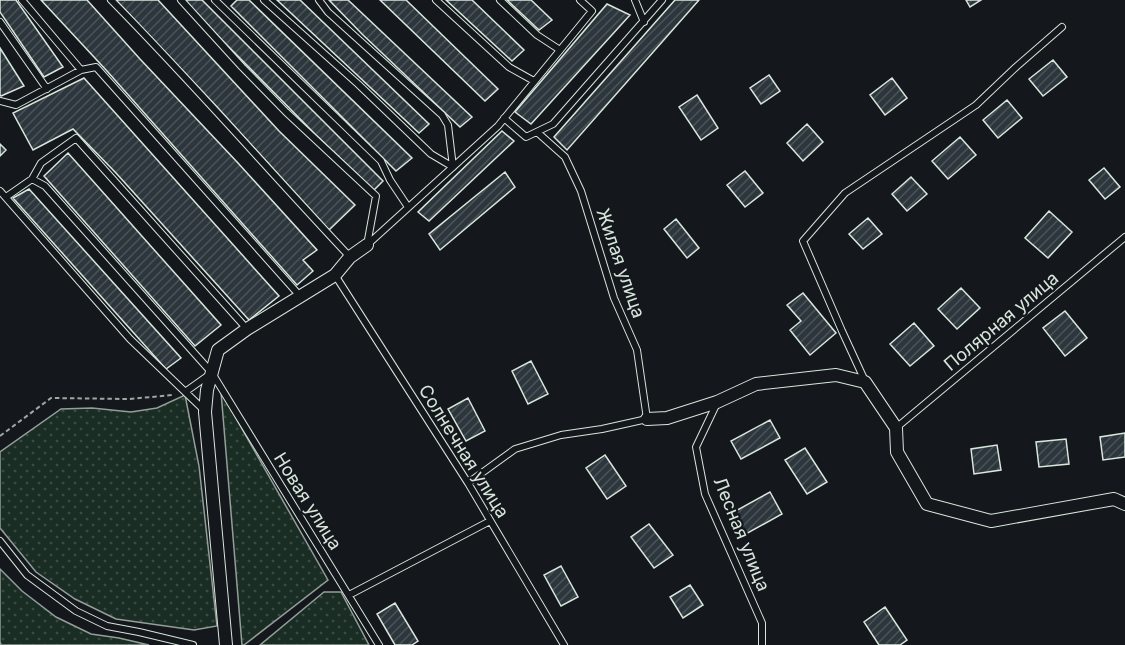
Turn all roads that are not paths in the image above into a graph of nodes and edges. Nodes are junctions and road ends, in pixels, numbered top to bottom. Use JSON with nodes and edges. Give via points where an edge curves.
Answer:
{"nodes":[{"id":1,"x":22,"y":0,"type":"edge"},
{"id":2,"x":111,"y":0,"type":"edge"},
{"id":3,"x":181,"y":0,"type":"edge"},
{"id":4,"x":215,"y":0,"type":"edge"},
{"id":5,"x":264,"y":0,"type":"edge"},
{"id":6,"x":319,"y":0,"type":"edge"},
{"id":7,"x":436,"y":0,"type":"edge"},
{"id":8,"x":500,"y":0,"type":"edge"},
{"id":9,"x":580,"y":0,"type":"edge"},
{"id":10,"x":635,"y":0,"type":"edge"},
{"id":11,"x":662,"y":0,"type":"edge"},
{"id":12,"x":644,"y":21,"type":"junction"},
{"id":13,"x":0,"y":22,"type":"edge"},
{"id":14,"x":1062,"y":27,"type":"dead end"},
{"id":15,"x":560,"y":50,"type":"junction"},
{"id":16,"x":81,"y":70,"type":"junction"},
{"id":17,"x":534,"y":81,"type":"junction"},
{"id":18,"x":47,"y":89,"type":"junction"},
{"id":19,"x":0,"y":101,"type":"edge"},
{"id":20,"x":504,"y":118,"type":"junction"},
{"id":21,"x":537,"y":132,"type":"junction"},
{"id":22,"x":453,"y":167,"type":"junction"},
{"id":23,"x":32,"y":179,"type":"junction"},
{"id":24,"x":0,"y":191,"type":"edge"},
{"id":25,"x":6,"y":197,"type":"junction"},
{"id":26,"x":408,"y":207,"type":"junction"},
{"id":27,"x":1125,"y":237,"type":"edge"},
{"id":28,"x":367,"y":245,"type":"junction"},
{"id":29,"x":350,"y":257,"type":"junction"},
{"id":30,"x":335,"y":275,"type":"junction"},
{"id":31,"x":300,"y":296,"type":"junction"},
{"id":32,"x":247,"y":329,"type":"junction"},
{"id":33,"x":212,"y":374,"type":"junction"},
{"id":34,"x":866,"y":382,"type":"junction"},
{"id":35,"x":185,"y":392,"type":"junction"},
{"id":36,"x":717,"y":402,"type":"junction"},
{"id":37,"x":206,"y":412,"type":"junction"},
{"id":38,"x":647,"y":419,"type":"junction"},
{"id":39,"x":896,"y":428,"type":"junction"},
{"id":40,"x":468,"y":483,"type":"junction"},
{"id":41,"x":1125,"y":504,"type":"edge"},
{"id":42,"x":490,"y":521,"type":"junction"},
{"id":43,"x":0,"y":541,"type":"edge"},
{"id":44,"x":349,"y":596,"type":"junction"},
{"id":45,"x":193,"y":645,"type":"edge"},
{"id":46,"x":226,"y":645,"type":"edge"},
{"id":47,"x":379,"y":645,"type":"edge"},
{"id":48,"x":564,"y":645,"type":"edge"},
{"id":49,"x":762,"y":645,"type":"edge"}],
"edges":[{"from":1,"to":16,"type":"lane"},
{"from":2,"to":29,"type":"lane"},
{"from":3,"to":28,"type":"lane","via":[[242,68],[376,196]]},
{"from":4,"to":26,"type":"lane","via":[[381,161]]},
{"from":5,"to":22,"type":"lane","via":[[430,154]]},
{"from":6,"to":22,"type":"lane","via":[[442,115],[448,125]]},
{"from":7,"to":17,"type":"lane","via":[[509,67]]},
{"from":8,"to":15,"type":"lane","via":[[537,35]]},
{"from":9,"to":15,"type":"lane","via":[[592,11]]},
{"from":10,"to":12,"type":"lane"},
{"from":11,"to":12,"type":"lane"},
{"from":12,"to":21,"type":"lane","via":[[553,124]]},
{"from":13,"to":18,"type":"lane"},
{"from":14,"to":34,"type":"lane","via":[[976,105],[845,193],[803,241]]},
{"from":15,"to":17,"type":"lane"},
{"from":16,"to":18,"type":"lane"},
{"from":16,"to":31,"type":"lane","via":[[96,67]]},
{"from":17,"to":20,"type":"lane"},
{"from":18,"to":19,"type":"lane","via":[[16,105]]},
{"from":20,"to":21,"type":"lane","via":[[526,137]]},
{"from":20,"to":22,"type":"lane"},
{"from":21,"to":38,"type":"lane","name":"Жилая улица","via":[[565,157],[581,191],[614,298],[637,350]]},
{"from":22,"to":26,"type":"lane"},
{"from":23,"to":25,"type":"lane"},
{"from":23,"to":32,"type":"lane","via":[[42,164],[76,138]]},
{"from":23,"to":33,"type":"lane","name":"Новая улица","via":[[45,186]]},
{"from":24,"to":25,"type":"lane"},
{"from":25,"to":35,"type":"lane","via":[[130,339]]},
{"from":26,"to":28,"type":"lane"},
{"from":27,"to":39,"type":"lane","name":"Полярная улица"},
{"from":28,"to":29,"type":"street"},
{"from":29,"to":30,"type":"street"},
{"from":30,"to":31,"type":"street"},
{"from":30,"to":40,"type":"lane","name":"Солнечная улица"},
{"from":31,"to":32,"type":"street"},
{"from":32,"to":33,"type":"street","via":[[218,350]]},
{"from":33,"to":35,"type":"lane"},
{"from":33,"to":37,"type":"street"},
{"from":33,"to":44,"type":"lane","name":"Новая улица"},
{"from":34,"to":36,"type":"street","via":[[836,375],[756,384]]},
{"from":34,"to":39,"type":"street"},
{"from":35,"to":37,"type":"lane"},
{"from":36,"to":38,"type":"street","via":[[667,418]]},
{"from":36,"to":49,"type":"lane","name":"Лесная улица","via":[[696,447],[700,470],[705,494],[762,622]]},
{"from":37,"to":46,"type":"street"},
{"from":38,"to":40,"type":"lane","via":[[561,435],[515,449]]},
{"from":39,"to":41,"type":"street","via":[[897,452],[927,504],[992,521],[1114,500]]},
{"from":40,"to":42,"type":"lane","name":"Солнечная улица"},
{"from":42,"to":44,"type":"lane"},
{"from":42,"to":48,"type":"lane","name":"Солнечная улица"},
{"from":43,"to":45,"type":"lane","via":[[27,574],[75,611],[107,626]]},
{"from":44,"to":47,"type":"lane","name":"Новая улица"}]}
